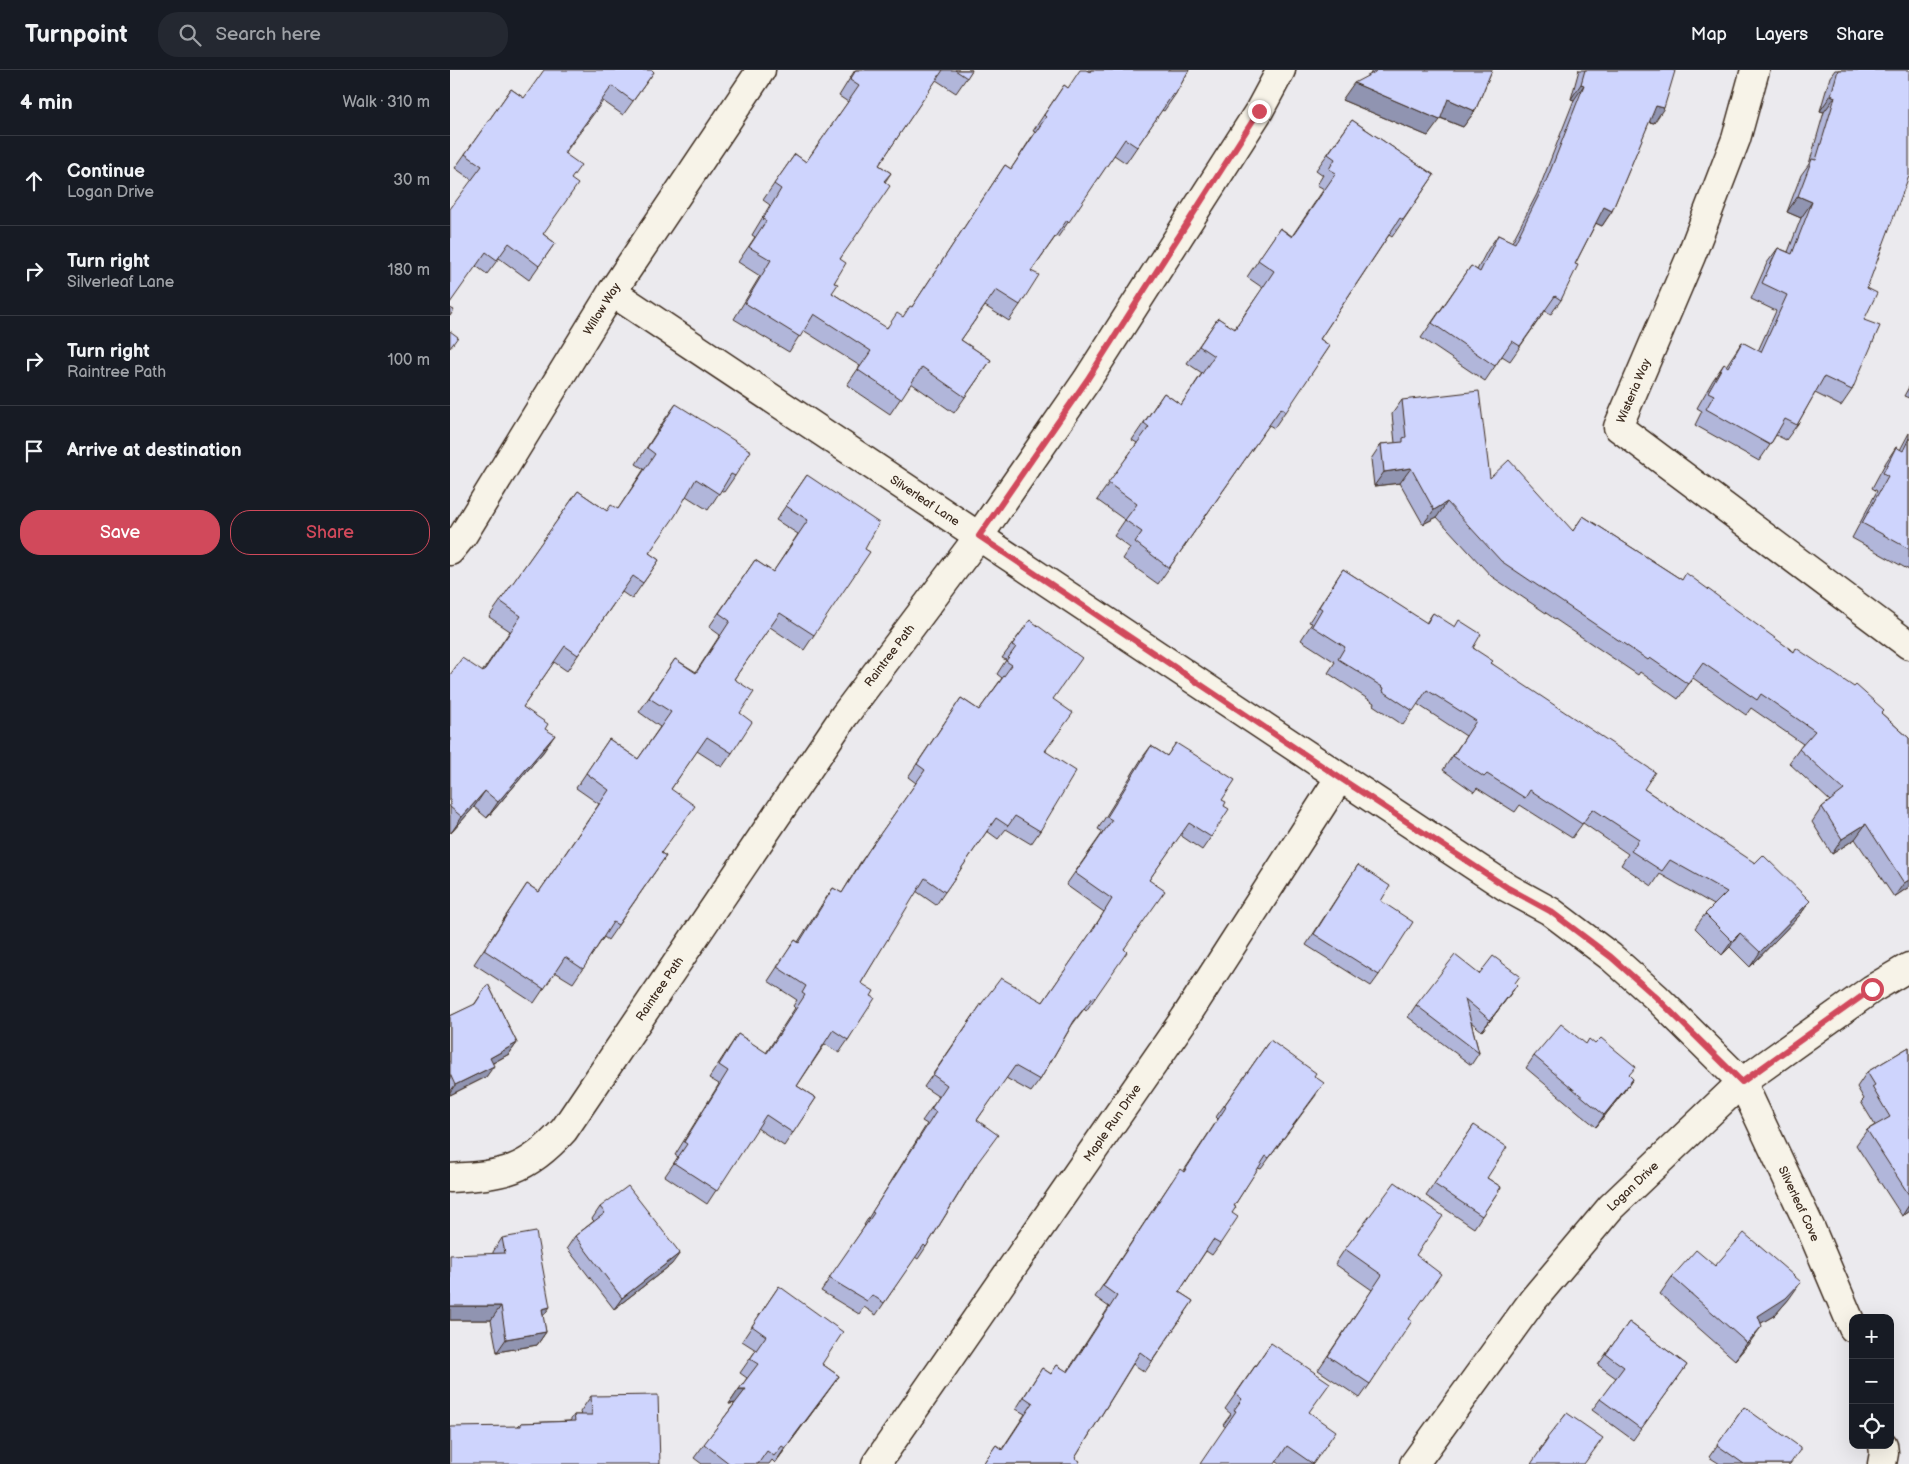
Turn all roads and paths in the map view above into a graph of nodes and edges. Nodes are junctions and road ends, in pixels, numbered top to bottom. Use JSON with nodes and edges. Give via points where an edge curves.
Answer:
{"nodes":[{"id":1,"x":761,"y":70,"type":"edge"},
{"id":2,"x":1281,"y":70,"type":"edge"},
{"id":3,"x":1756,"y":70,"type":"edge"},
{"id":4,"x":612,"y":292,"type":"junction"},
{"id":5,"x":979,"y":536,"type":"junction"},
{"id":6,"x":450,"y":552,"type":"edge"},
{"id":7,"x":1909,"y":645,"type":"edge"},
{"id":8,"x":1340,"y":778,"type":"junction"},
{"id":9,"x":1909,"y":967,"type":"edge"},
{"id":10,"x":1742,"y":1082,"type":"junction"},
{"id":11,"x":450,"y":1178,"type":"edge"},
{"id":12,"x":1849,"y":1319,"type":"edge"},
{"id":13,"x":1884,"y":1449,"type":"edge"},
{"id":14,"x":876,"y":1464,"type":"edge"},
{"id":15,"x":1414,"y":1464,"type":"edge"},
{"id":16,"x":1882,"y":1464,"type":"edge"}],
"edges":[{"from":1,"to":4,"type":"street","name":"Willow Way"},
{"from":2,"to":5,"type":"street","name":"Raintree Path","via":[[1259,111],[1087,380]]},
{"from":3,"to":7,"type":"street","name":"Wisteria Way","via":[[1736,139],[1691,256],[1618,428]]},
{"from":4,"to":5,"type":"street","name":"Silverleaf Lane"},
{"from":4,"to":6,"type":"street","name":"Willow Way"},
{"from":5,"to":8,"type":"street","name":"Silverleaf Lane"},
{"from":5,"to":11,"type":"street","name":"Raintree Path","via":[[844,716],[564,1130],[548,1148],[522,1166],[492,1175]]},
{"from":8,"to":10,"type":"street","name":"Silverleaf Lane","via":[[1508,888],[1550,911],[1611,957]]},
{"from":8,"to":14,"type":"street","name":"Maple Run Drive","via":[[1184,1018]]},
{"from":9,"to":10,"type":"street","name":"Logan Drive","via":[[1872,989]]},
{"from":10,"to":12,"type":"street","name":"Silverleaf Cove"},
{"from":10,"to":15,"type":"street","name":"Logan Drive","via":[[1611,1207],[1533,1300]]},
{"from":13,"to":16,"type":"street"}]}
